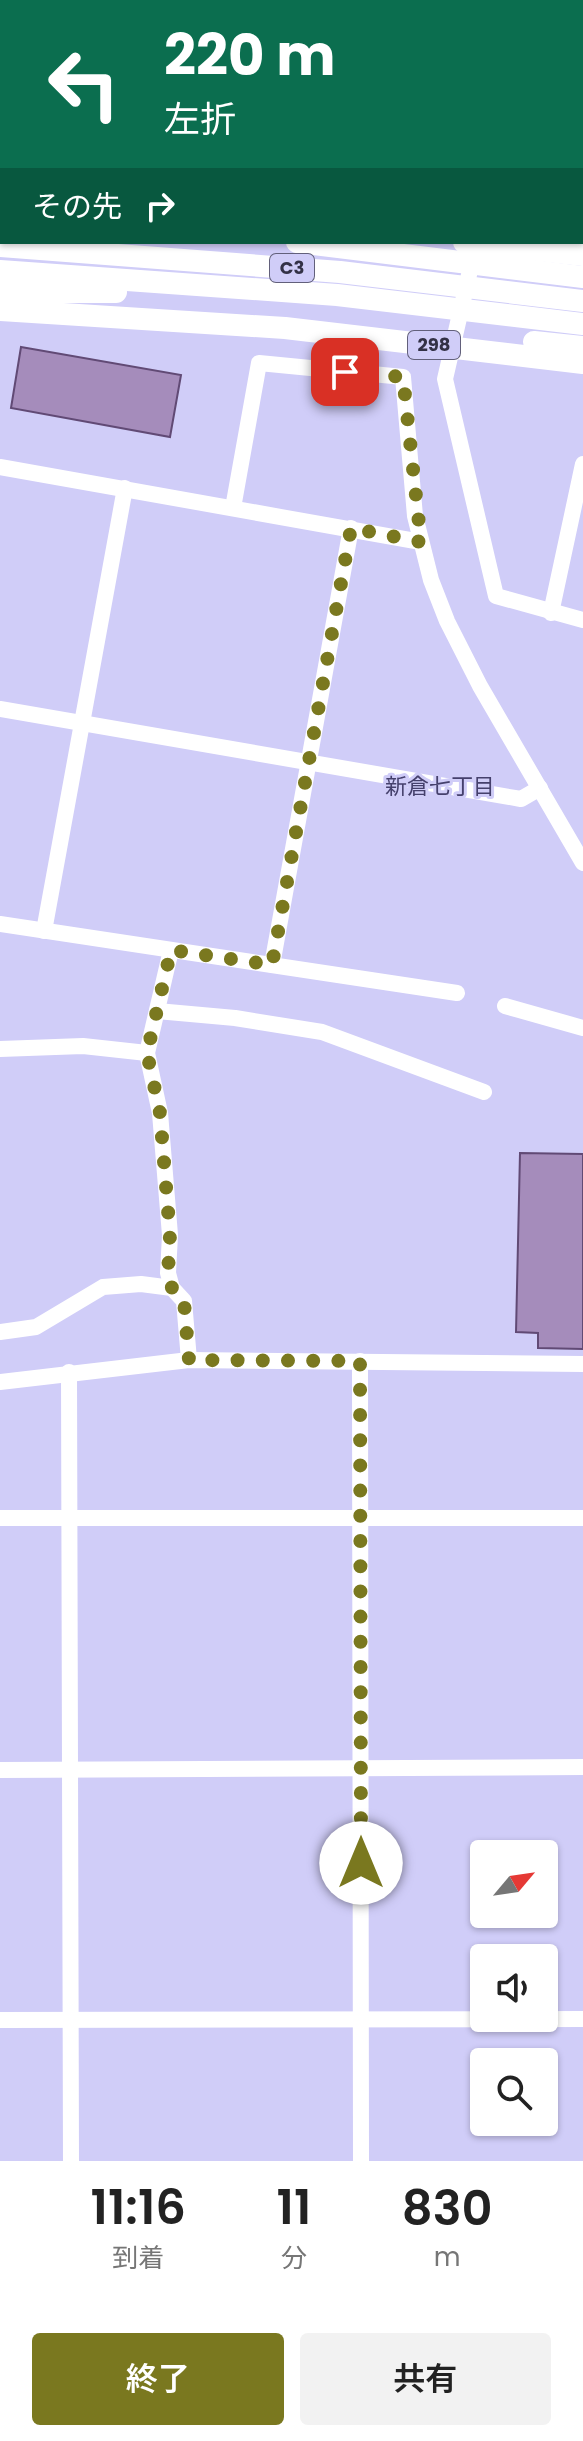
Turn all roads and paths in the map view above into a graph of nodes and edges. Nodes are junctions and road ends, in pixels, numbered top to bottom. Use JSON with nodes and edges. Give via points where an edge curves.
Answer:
{"nodes":[{"id":1,"x":165,"y":244,"type":"edge"},
{"id":2,"x":331,"y":244,"type":"edge"},
{"id":3,"x":476,"y":244,"type":"edge"},
{"id":4,"x":0,"y":246,"type":"edge"},
{"id":5,"x":465,"y":252,"type":"edge"},
{"id":6,"x":583,"y":255,"type":"edge"},
{"id":7,"x":340,"y":272,"type":"junction"},
{"id":8,"x":0,"y":273,"type":"edge"},
{"id":9,"x":583,"y":277,"type":"edge"},
{"id":10,"x":262,"y":288,"type":"junction"},
{"id":11,"x":0,"y":292,"type":"edge"},
{"id":12,"x":583,"y":301,"type":"edge"},
{"id":13,"x":0,"y":310,"type":"edge"},
{"id":14,"x":98,"y":313,"type":"junction"},
{"id":15,"x":583,"y":324,"type":"edge"},
{"id":16,"x":285,"y":328,"type":"junction"},
{"id":17,"x":583,"y":347,"type":"edge"},
{"id":18,"x":583,"y":363,"type":"edge"},
{"id":19,"x":583,"y":464,"type":"edge"},
{"id":20,"x":0,"y":467,"type":"edge"},
{"id":21,"x":125,"y":488,"type":"junction"},
{"id":22,"x":233,"y":508,"type":"junction"},
{"id":23,"x":351,"y":528,"type":"junction"},
{"id":24,"x":421,"y":542,"type":"junction"},
{"id":25,"x":551,"y":613,"type":"junction"},
{"id":26,"x":583,"y":620,"type":"edge"},
{"id":27,"x":0,"y":709,"type":"edge"},
{"id":28,"x":81,"y":722,"type":"junction"},
{"id":29,"x":309,"y":762,"type":"junction"},
{"id":30,"x":540,"y":788,"type":"junction"},
{"id":31,"x":583,"y":863,"type":"edge"},
{"id":32,"x":0,"y":924,"type":"edge"},
{"id":33,"x":44,"y":931,"type":"junction"},
{"id":34,"x":171,"y":950,"type":"junction"},
{"id":35,"x":272,"y":965,"type":"junction"},
{"id":36,"x":457,"y":993,"type":"dead end"},
{"id":37,"x":505,"y":1006,"type":"dead end"},
{"id":38,"x":157,"y":1011,"type":"junction"},
{"id":39,"x":583,"y":1028,"type":"edge"},
{"id":40,"x":0,"y":1049,"type":"edge"},
{"id":41,"x":147,"y":1053,"type":"junction"},
{"id":42,"x":484,"y":1092,"type":"dead end"},
{"id":43,"x":172,"y":1288,"type":"junction"},
{"id":44,"x":0,"y":1332,"type":"edge"},
{"id":45,"x":189,"y":1360,"type":"junction"},
{"id":46,"x":360,"y":1361,"type":"junction"},
{"id":47,"x":583,"y":1364,"type":"edge"},
{"id":48,"x":69,"y":1372,"type":"junction"},
{"id":49,"x":0,"y":1382,"type":"edge"},
{"id":50,"x":0,"y":1518,"type":"edge"},
{"id":51,"x":71,"y":1518,"type":"junction"},
{"id":52,"x":361,"y":1518,"type":"junction"},
{"id":53,"x":583,"y":1518,"type":"edge"},
{"id":54,"x":583,"y":1767,"type":"edge"},
{"id":55,"x":361,"y":1768,"type":"junction"},
{"id":56,"x":0,"y":1770,"type":"edge"},
{"id":57,"x":72,"y":1770,"type":"junction"},
{"id":58,"x":583,"y":2019,"type":"edge"},
{"id":59,"x":0,"y":2020,"type":"edge"},
{"id":60,"x":361,"y":2020,"type":"junction"},
{"id":61,"x":70,"y":2021,"type":"junction"},
{"id":62,"x":71,"y":2161,"type":"edge"},
{"id":63,"x":361,"y":2161,"type":"edge"}],
"edges":[{"from":1,"to":7,"type":"highway"},
{"from":2,"to":5,"type":"highway"},
{"from":3,"to":25,"type":"street","via":[[445,379],[496,596]]},
{"from":4,"to":7,"type":"highway","number":"C3"},
{"from":5,"to":6,"type":"highway"},
{"from":5,"to":9,"type":"highway"},
{"from":7,"to":12,"type":"highway","number":"C3"},
{"from":8,"to":10,"type":"highway","number":"C3"},
{"from":8,"to":14,"type":"highway"},
{"from":10,"to":11,"type":"highway"},
{"from":10,"to":15,"type":"highway","number":"C3"},
{"from":13,"to":14,"type":"highway","number":"298"},
{"from":14,"to":16,"type":"highway","number":"298"},
{"from":16,"to":17,"type":"highway","via":[[376,327]]},
{"from":16,"to":18,"type":"highway","number":"298"},
{"from":19,"to":25,"type":"street"},
{"from":20,"to":21,"type":"street"},
{"from":21,"to":22,"type":"street"},
{"from":21,"to":28,"type":"street"},
{"from":22,"to":23,"type":"street"},
{"from":22,"to":24,"type":"street","via":[[259,363],[403,377]]},
{"from":23,"to":24,"type":"street"},
{"from":23,"to":29,"type":"street"},
{"from":24,"to":30,"type":"street","via":[[447,621]]},
{"from":25,"to":26,"type":"street"},
{"from":27,"to":28,"type":"street"},
{"from":28,"to":29,"type":"street"},
{"from":28,"to":33,"type":"street"},
{"from":29,"to":30,"type":"street","via":[[521,799]]},
{"from":29,"to":35,"type":"street"},
{"from":30,"to":31,"type":"street"},
{"from":32,"to":33,"type":"street"},
{"from":33,"to":34,"type":"street"},
{"from":34,"to":35,"type":"street"},
{"from":34,"to":38,"type":"street"},
{"from":35,"to":36,"type":"street"},
{"from":37,"to":39,"type":"street"},
{"from":38,"to":41,"type":"street"},
{"from":38,"to":42,"type":"street","via":[[322,1032]]},
{"from":40,"to":41,"type":"street","via":[[83,1046]]},
{"from":41,"to":43,"type":"street","via":[[160,1113]]},
{"from":43,"to":44,"type":"street","via":[[103,1287],[36,1327]]},
{"from":43,"to":45,"type":"street","via":[[184,1301]]},
{"from":45,"to":46,"type":"street"},
{"from":45,"to":48,"type":"street"},
{"from":46,"to":47,"type":"street"},
{"from":46,"to":52,"type":"street"},
{"from":48,"to":49,"type":"street"},
{"from":48,"to":51,"type":"street"},
{"from":50,"to":51,"type":"street"},
{"from":51,"to":52,"type":"street"},
{"from":51,"to":57,"type":"street"},
{"from":52,"to":53,"type":"street"},
{"from":52,"to":55,"type":"street"},
{"from":54,"to":55,"type":"street"},
{"from":55,"to":57,"type":"street"},
{"from":55,"to":60,"type":"street"},
{"from":56,"to":57,"type":"street"},
{"from":57,"to":61,"type":"street"},
{"from":58,"to":60,"type":"street"},
{"from":59,"to":61,"type":"street"},
{"from":60,"to":61,"type":"street"},
{"from":60,"to":63,"type":"street"},
{"from":61,"to":62,"type":"street"}]}
